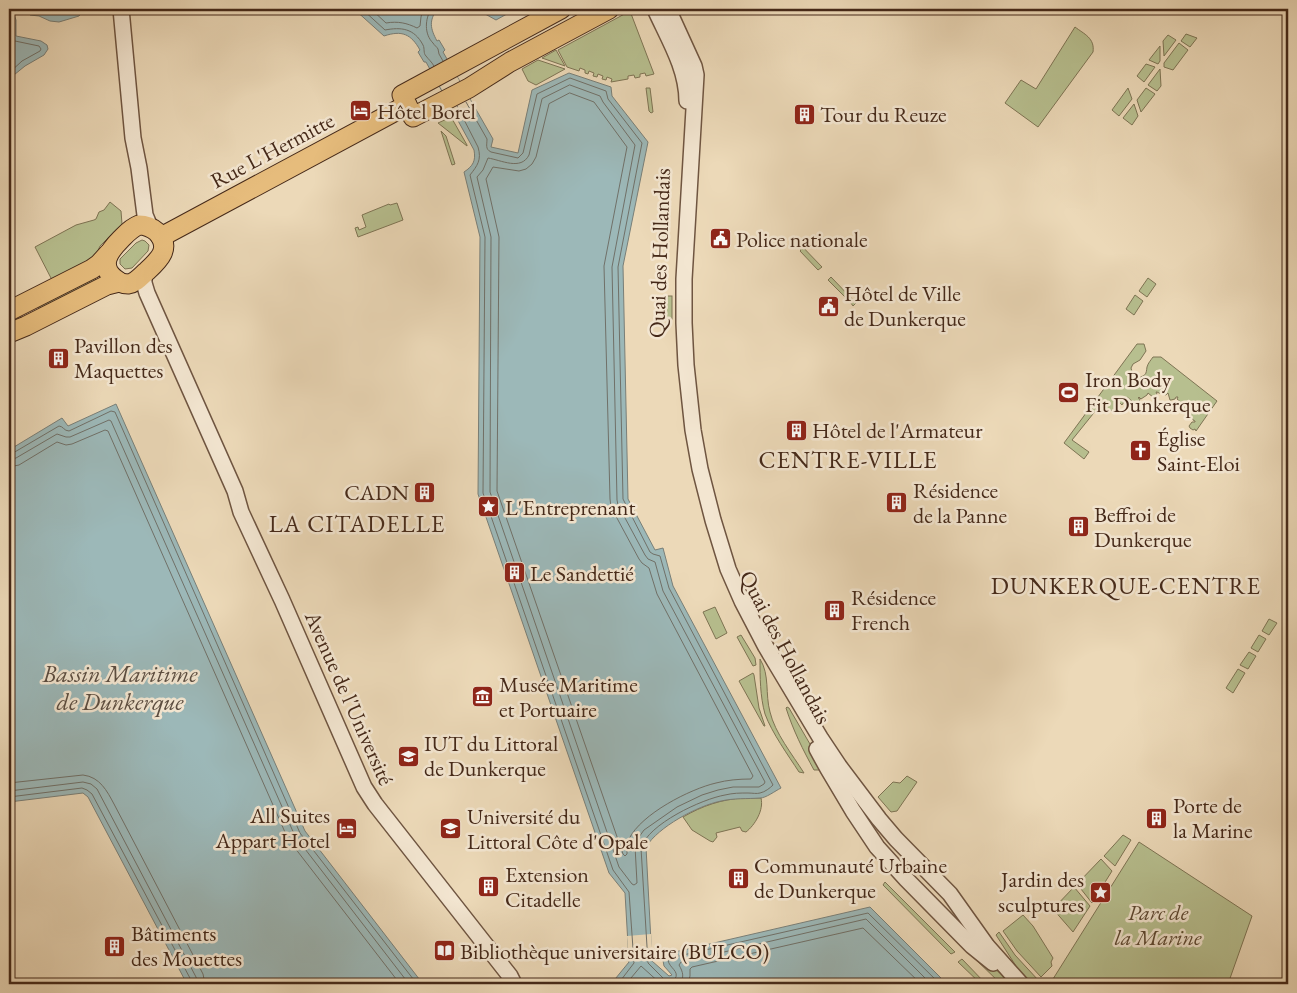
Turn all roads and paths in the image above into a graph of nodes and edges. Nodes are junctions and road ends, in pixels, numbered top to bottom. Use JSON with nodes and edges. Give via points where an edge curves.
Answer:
{"nodes":[{"id":1,"x":121,"y":9,"type":"edge"},
{"id":2,"x":561,"y":9,"type":"edge"},
{"id":3,"x":609,"y":9,"type":"edge"},
{"id":4,"x":655,"y":9,"type":"edge"},
{"id":5,"x":668,"y":9,"type":"edge"},
{"id":6,"x":687,"y":66,"type":"junction"},
{"id":7,"x":407,"y":106,"type":"junction"},
{"id":8,"x":133,"y":138,"type":"junction"},
{"id":9,"x":130,"y":230,"type":"junction"},
{"id":10,"x":155,"y":232,"type":"junction"},
{"id":11,"x":109,"y":252,"type":"junction"},
{"id":12,"x":144,"y":273,"type":"junction"},
{"id":13,"x":123,"y":283,"type":"junction"},
{"id":14,"x":9,"y":311,"type":"edge"},
{"id":15,"x":9,"y":333,"type":"edge"},
{"id":16,"x":700,"y":487,"type":"junction"},
{"id":17,"x":241,"y":512,"type":"junction"},
{"id":18,"x":1018,"y":981,"type":"edge"},
{"id":19,"x":514,"y":984,"type":"edge"}],
"edges":[{"from":1,"to":8,"type":"street"},
{"from":2,"to":7,"type":"main road","via":[[431,79]]},
{"from":3,"to":7,"type":"main road","via":[[443,101]]},
{"from":4,"to":6,"type":"street"},
{"from":5,"to":6,"type":"street"},
{"from":6,"to":16,"type":"street","name":"Quai des Hollandais","via":[[696,75],[696,84],[680,307]]},
{"from":7,"to":10,"type":"main road","name":"Rue L'Hermitte"},
{"from":8,"to":9,"type":"street","via":[[135,211]]},
{"from":8,"to":10,"type":"street","via":[[145,216]]},
{"from":9,"to":10,"type":"main road","via":[[144,225]]},
{"from":9,"to":11,"type":"main road"},
{"from":10,"to":12,"type":"main road","via":[[164,249]]},
{"from":11,"to":13,"type":"main road","via":[[107,270]]},
{"from":11,"to":14,"type":"main road","via":[[92,269]]},
{"from":12,"to":13,"type":"main road","via":[[137,280]]},
{"from":12,"to":17,"type":"street","name":"Avenue de l'Université","via":[[147,293],[235,491]]},
{"from":13,"to":15,"type":"main road","via":[[107,286]]},
{"from":13,"to":17,"type":"street","name":"Avenue de l'Université","via":[[140,301],[220,480]]},
{"from":16,"to":18,"type":"street","name":"Quai des Hollandais","via":[[742,601],[782,676],[830,753],[879,819],[953,898],[987,946]]},
{"from":16,"to":18,"type":"street","name":"Quai des Hollandais","via":[[719,565],[740,616],[853,811],[877,847],[906,879],[978,951]]},
{"from":17,"to":19,"type":"street","name":"Avenue de l'Université","via":[[364,787]]}]}
